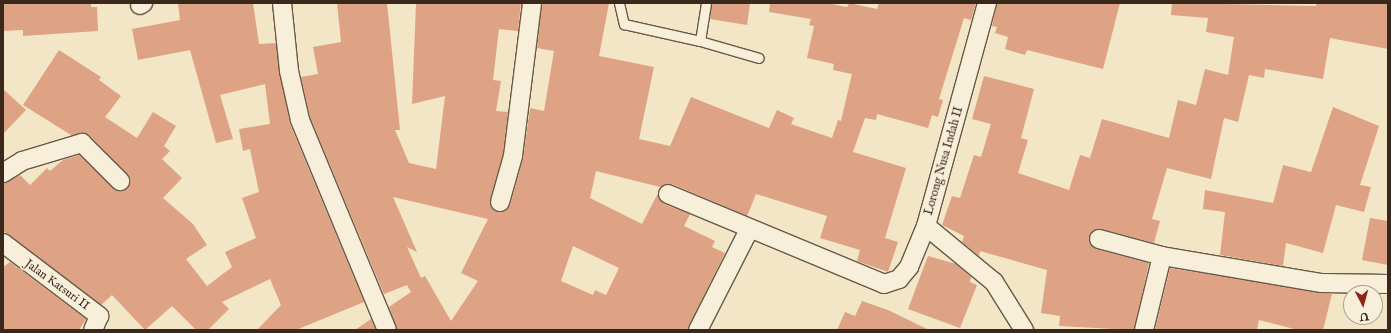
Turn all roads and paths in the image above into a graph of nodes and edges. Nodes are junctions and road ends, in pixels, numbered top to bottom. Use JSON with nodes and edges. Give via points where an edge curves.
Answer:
{"nodes":[{"id":1,"x":282,"y":3,"type":"edge"},
{"id":2,"x":532,"y":3,"type":"edge"},
{"id":3,"x":619,"y":3,"type":"edge"},
{"id":4,"x":706,"y":3,"type":"edge"},
{"id":5,"x":987,"y":3,"type":"edge"},
{"id":6,"x":700,"y":41,"type":"junction"},
{"id":7,"x":759,"y":58,"type":"dead end"},
{"id":8,"x":3,"y":173,"type":"edge"},
{"id":9,"x":120,"y":181,"type":"dead end"},
{"id":10,"x":668,"y":194,"type":"dead end"},
{"id":11,"x":500,"y":202,"type":"dead end"},
{"id":12,"x":926,"y":226,"type":"junction"},
{"id":13,"x":749,"y":230,"type":"junction"},
{"id":14,"x":1099,"y":239,"type":"dead end"},
{"id":15,"x":3,"y":243,"type":"edge"},
{"id":16,"x":1162,"y":256,"type":"junction"},
{"id":17,"x":1388,"y":284,"type":"edge"},
{"id":18,"x":93,"y":330,"type":"edge"},
{"id":19,"x":387,"y":330,"type":"edge"},
{"id":20,"x":698,"y":330,"type":"edge"},
{"id":21,"x":1024,"y":330,"type":"edge"},
{"id":22,"x":1144,"y":330,"type":"edge"}],
"edges":[{"from":1,"to":19,"type":"street","via":[[289,71],[300,120]]},
{"from":2,"to":11,"type":"street","via":[[513,156]]},
{"from":3,"to":6,"type":"lane","via":[[624,24]]},
{"from":4,"to":6,"type":"lane"},
{"from":5,"to":12,"type":"street","name":"Lorong Nusa Indah II"},
{"from":6,"to":7,"type":"lane"},
{"from":8,"to":9,"type":"street","via":[[22,162],[82,143]]},
{"from":10,"to":13,"type":"street"},
{"from":12,"to":13,"type":"street","via":[[908,267],[899,279],[884,284]]},
{"from":12,"to":21,"type":"street","name":"Lorong Nusa Indah II","via":[[994,282]]},
{"from":13,"to":20,"type":"street"},
{"from":14,"to":16,"type":"street"},
{"from":15,"to":18,"type":"street","name":"Jalan Katsuri II","via":[[100,316]]},
{"from":16,"to":17,"type":"street","via":[[1322,283]]},
{"from":16,"to":22,"type":"street"}]}
